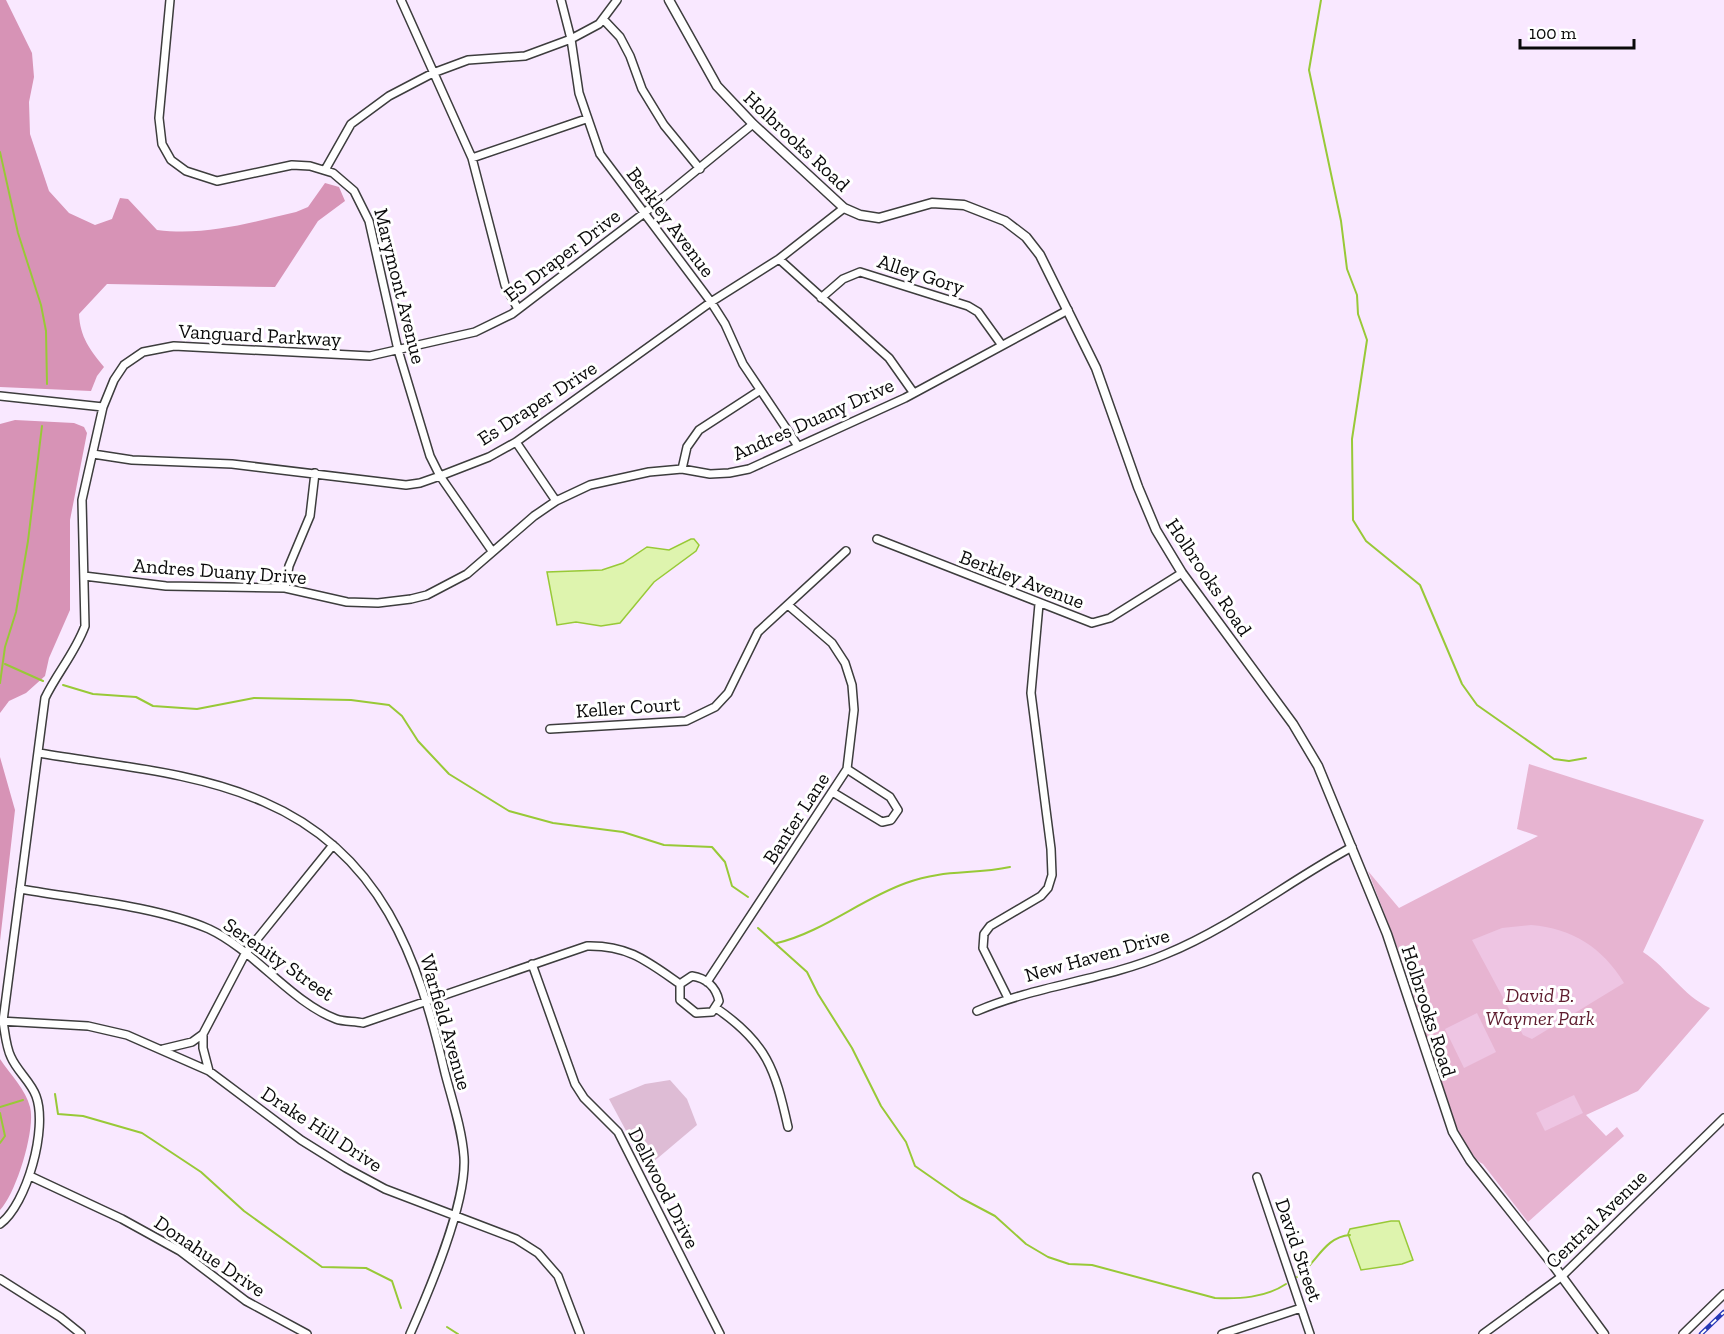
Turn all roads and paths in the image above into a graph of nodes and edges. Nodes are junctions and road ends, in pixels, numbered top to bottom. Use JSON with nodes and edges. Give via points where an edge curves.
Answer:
{"nodes":[{"id":1,"x":170,"y":0,"type":"edge"},
{"id":2,"x":401,"y":0,"type":"edge"},
{"id":3,"x":561,"y":0,"type":"edge"},
{"id":4,"x":617,"y":0,"type":"edge"},
{"id":5,"x":669,"y":0,"type":"edge"},
{"id":6,"x":603,"y":19,"type":"junction"},
{"id":7,"x":571,"y":39,"type":"junction"},
{"id":8,"x":433,"y":73,"type":"junction"},
{"id":9,"x":586,"y":119,"type":"junction"},
{"id":10,"x":753,"y":124,"type":"junction"},
{"id":11,"x":472,"y":158,"type":"junction"},
{"id":12,"x":700,"y":169,"type":"junction"},
{"id":13,"x":325,"y":170,"type":"junction"},
{"id":14,"x":844,"y":208,"type":"junction"},
{"id":15,"x":643,"y":214,"type":"junction"},
{"id":16,"x":779,"y":259,"type":"junction"},
{"id":17,"x":821,"y":298,"type":"junction"},
{"id":18,"x":711,"y":302,"type":"junction"},
{"id":19,"x":518,"y":309,"type":"junction"},
{"id":20,"x":1068,"y":310,"type":"junction"},
{"id":21,"x":1002,"y":344,"type":"junction"},
{"id":22,"x":398,"y":350,"type":"junction"},
{"id":23,"x":759,"y":391,"type":"junction"},
{"id":24,"x":913,"y":392,"type":"junction"},
{"id":25,"x":0,"y":396,"type":"edge"},
{"id":26,"x":103,"y":406,"type":"junction"},
{"id":27,"x":516,"y":442,"type":"junction"},
{"id":28,"x":798,"y":446,"type":"junction"},
{"id":29,"x":93,"y":454,"type":"junction"},
{"id":30,"x":682,"y":469,"type":"junction"},
{"id":31,"x":315,"y":473,"type":"junction"},
{"id":32,"x":440,"y":476,"type":"junction"},
{"id":33,"x":556,"y":501,"type":"junction"},
{"id":34,"x":877,"y":540,"type":"dead end"},
{"id":35,"x":492,"y":550,"type":"junction"},
{"id":36,"x":846,"y":551,"type":"dead end"},
{"id":37,"x":1182,"y":573,"type":"junction"},
{"id":38,"x":84,"y":576,"type":"junction"},
{"id":39,"x":285,"y":588,"type":"junction"},
{"id":40,"x":1039,"y":604,"type":"junction"},
{"id":41,"x":788,"y":605,"type":"junction"},
{"id":42,"x":549,"y":729,"type":"dead end"},
{"id":43,"x":39,"y":753,"type":"junction"},
{"id":44,"x":847,"y":769,"type":"junction"},
{"id":45,"x":834,"y":793,"type":"junction"},
{"id":46,"x":333,"y":845,"type":"junction"},
{"id":47,"x":1353,"y":847,"type":"junction"},
{"id":48,"x":20,"y":889,"type":"junction"},
{"id":49,"x":245,"y":954,"type":"junction"},
{"id":50,"x":532,"y":964,"type":"junction"},
{"id":51,"x":707,"y":982,"type":"junction"},
{"id":52,"x":680,"y":984,"type":"junction"},
{"id":53,"x":1008,"y":998,"type":"junction"},
{"id":54,"x":426,"y":999,"type":"junction"},
{"id":55,"x":716,"y":1008,"type":"junction"},
{"id":56,"x":977,"y":1011,"type":"dead end"},
{"id":57,"x":1,"y":1021,"type":"edge"},
{"id":58,"x":203,"y":1034,"type":"junction"},
{"id":59,"x":0,"y":1046,"type":"edge"},
{"id":60,"x":163,"y":1049,"type":"junction"},
{"id":61,"x":10,"y":1056,"type":"junction"},
{"id":62,"x":209,"y":1071,"type":"junction"},
{"id":63,"x":1724,"y":1118,"type":"edge"},
{"id":64,"x":788,"y":1127,"type":"dead end"},
{"id":65,"x":30,"y":1176,"type":"junction"},
{"id":66,"x":1257,"y":1177,"type":"dead end"},
{"id":67,"x":455,"y":1216,"type":"junction"},
{"id":68,"x":0,"y":1224,"type":"edge"},
{"id":69,"x":1562,"y":1277,"type":"junction"},
{"id":70,"x":0,"y":1279,"type":"edge"},
{"id":71,"x":1724,"y":1294,"type":"edge"},
{"id":72,"x":1301,"y":1308,"type":"junction"},
{"id":73,"x":415,"y":1321,"type":"junction"},
{"id":74,"x":81,"y":1334,"type":"edge"},
{"id":75,"x":306,"y":1334,"type":"edge"},
{"id":76,"x":410,"y":1334,"type":"edge"},
{"id":77,"x":416,"y":1334,"type":"edge"},
{"id":78,"x":580,"y":1334,"type":"edge"},
{"id":79,"x":720,"y":1334,"type":"edge"},
{"id":80,"x":1222,"y":1334,"type":"edge"},
{"id":81,"x":1310,"y":1334,"type":"edge"},
{"id":82,"x":1483,"y":1334,"type":"edge"},
{"id":83,"x":1604,"y":1334,"type":"edge"},
{"id":84,"x":1683,"y":1334,"type":"edge"}],
"edges":[{"from":1,"to":13,"type":"street","name":"Marymont Avenue","via":[[159,118],[160,137],[171,160],[186,171],[218,181],[292,165]]},
{"from":2,"to":8,"type":"street"},
{"from":3,"to":7,"type":"street","name":"Berkley Avenue"},
{"from":4,"to":6,"type":"street"},
{"from":5,"to":10,"type":"street","name":"Holbrooks Road","via":[[709,74]]},
{"from":6,"to":7,"type":"street"},
{"from":6,"to":12,"type":"street","via":[[620,37],[642,89],[664,125]]},
{"from":7,"to":8,"type":"street","via":[[525,56],[468,60]]},
{"from":7,"to":9,"type":"street","name":"Berkley Avenue"},
{"from":8,"to":11,"type":"street"},
{"from":8,"to":13,"type":"street","via":[[388,96],[351,124]]},
{"from":9,"to":11,"type":"street"},
{"from":9,"to":15,"type":"street","name":"Berkley Avenue","via":[[600,154]]},
{"from":10,"to":12,"type":"street","name":"ES Draper Drive"},
{"from":10,"to":14,"type":"street","name":"Holbrooks Road"},
{"from":11,"to":19,"type":"street","via":[[505,285]]},
{"from":12,"to":15,"type":"street","name":"ES Draper Drive"},
{"from":13,"to":22,"type":"street","name":"Marymont Avenue","via":[[354,191],[365,210]]},
{"from":14,"to":16,"type":"street","name":"Es Draper Drive"},
{"from":14,"to":20,"type":"street","name":"Holbrooks Road","via":[[879,218],[945,202],[991,214],[1033,244]]},
{"from":15,"to":18,"type":"street","name":"Berkley Avenue"},
{"from":15,"to":19,"type":"street","name":"ES Draper Drive"},
{"from":16,"to":17,"type":"street"},
{"from":16,"to":18,"type":"street","name":"Es Draper Drive"},
{"from":17,"to":21,"type":"street","name":"Alley Gory","via":[[848,276],[869,273],[968,306],[978,312]]},
{"from":17,"to":24,"type":"street","via":[[889,358]]},
{"from":18,"to":23,"type":"street","name":"Berkley Avenue"},
{"from":18,"to":27,"type":"street","name":"Es Draper Drive"},
{"from":19,"to":22,"type":"street","name":"ES Draper Drive","via":[[475,332]]},
{"from":20,"to":21,"type":"street","name":"Andres Duany Drive"},
{"from":20,"to":37,"type":"street","name":"Holbrooks Road","via":[[1103,386],[1144,504]]},
{"from":21,"to":24,"type":"street","name":"Andres Duany Drive"},
{"from":22,"to":26,"type":"street","name":"Vanguard Parkway","via":[[370,356],[174,346],[143,352],[124,365]]},
{"from":22,"to":32,"type":"street","name":"Marymont Avenue"},
{"from":23,"to":28,"type":"street","name":"Berkley Avenue"},
{"from":23,"to":30,"type":"street","via":[[699,430],[687,447]]},
{"from":24,"to":28,"type":"street","name":"Andres Duany Drive"},
{"from":25,"to":26,"type":"street"},
{"from":26,"to":29,"type":"street","name":"Vanguard Parkway"},
{"from":27,"to":32,"type":"street","name":"Es Draper Drive"},
{"from":27,"to":33,"type":"street"},
{"from":28,"to":30,"type":"street","name":"Andres Duany Drive","via":[[749,469],[729,473]]},
{"from":29,"to":31,"type":"street","name":"Es Draper Drive"},
{"from":29,"to":38,"type":"street","name":"Vanguard Parkway","via":[[82,500]]},
{"from":30,"to":33,"type":"street","name":"Andres Duany Drive","via":[[618,477]]},
{"from":31,"to":32,"type":"street","name":"Es Draper Drive","via":[[406,484]]},
{"from":31,"to":39,"type":"street","via":[[310,516],[289,566]]},
{"from":32,"to":35,"type":"street","name":"Marymont Avenue"},
{"from":33,"to":35,"type":"street","name":"Andres Duany Drive"},
{"from":34,"to":40,"type":"street","name":"Berkley Avenue"},
{"from":35,"to":39,"type":"street","name":"Andres Duany Drive","via":[[467,574],[427,595],[411,598],[347,602]]},
{"from":36,"to":41,"type":"street","name":"Keller Court"},
{"from":37,"to":40,"type":"street","name":"Berkley Avenue","via":[[1101,622],[1084,621]]},
{"from":37,"to":47,"type":"street","name":"Holbrooks Road","via":[[1308,748]]},
{"from":38,"to":39,"type":"street","name":"Andres Duany Drive","via":[[166,586]]},
{"from":38,"to":43,"type":"street","name":"Vanguard Parkway","via":[[85,626],[78,646],[45,698]]},
{"from":40,"to":53,"type":"street","name":"New Haven Drive","via":[[1031,693],[1052,875],[1041,896],[990,926],[984,934],[983,948]]},
{"from":41,"to":42,"type":"street","name":"Keller Court","via":[[758,632],[728,693],[715,707],[694,719]]},
{"from":41,"to":44,"type":"street","name":"Banter Lane","via":[[832,643],[845,663],[854,710]]},
{"from":43,"to":46,"type":"street","name":"Warfield Avenue","via":[[209,782],[265,802]]},
{"from":43,"to":48,"type":"street","name":"Vanguard Parkway"},
{"from":44,"to":45,"type":"street","name":"Banter Lane"},
{"from":44,"to":45,"type":"street","via":[[890,796],[898,810],[891,820],[882,822]]},
{"from":45,"to":51,"type":"street","name":"Banter Lane"},
{"from":46,"to":49,"type":"street"},
{"from":46,"to":54,"type":"street","name":"Warfield Avenue","via":[[369,881],[388,908]]},
{"from":47,"to":53,"type":"street","name":"New Haven Drive","via":[[1179,948],[1134,965]]},
{"from":47,"to":69,"type":"street","name":"Holbrooks Road","via":[[1389,940],[1453,1132],[1470,1160]]},
{"from":48,"to":49,"type":"street","name":"Serenity Street","via":[[139,909],[196,926],[230,941]]},
{"from":48,"to":57,"type":"street","name":"Vanguard Parkway"},
{"from":49,"to":54,"type":"street","name":"Serenity Street","via":[[337,1019],[363,1023]]},
{"from":49,"to":58,"type":"street"},
{"from":50,"to":52,"type":"street","name":"Serenity Street","via":[[587,946],[608,946],[638,955]]},
{"from":50,"to":54,"type":"street","name":"Serenity Street"},
{"from":50,"to":79,"type":"street","name":"Dellwood Drive","via":[[575,1084],[618,1132]]},
{"from":51,"to":52,"type":"street","via":[[692,976]]},
{"from":51,"to":55,"type":"street","via":[[718,996]]},
{"from":52,"to":55,"type":"street","via":[[680,1000],[690,1011],[708,1014]]},
{"from":53,"to":56,"type":"street"},
{"from":54,"to":67,"type":"street","name":"Warfield Avenue","via":[[464,1158]]},
{"from":55,"to":64,"type":"street","via":[[749,1032],[759,1045],[778,1084]]},
{"from":57,"to":60,"type":"street","name":"Drake Hill Drive","via":[[88,1026]]},
{"from":57,"to":61,"type":"street","name":"Vanguard Parkway"},
{"from":58,"to":60,"type":"street","via":[[192,1042]]},
{"from":58,"to":62,"type":"street"},
{"from":59,"to":61,"type":"street"},
{"from":60,"to":62,"type":"street","name":"Drake Hill Drive"},
{"from":61,"to":65,"type":"street","name":"Vanguard Parkway","via":[[36,1096],[40,1119]]},
{"from":62,"to":67,"type":"street","name":"Drake Hill Drive","via":[[301,1140],[346,1168],[385,1189]]},
{"from":63,"to":69,"type":"street","name":"Central Avenue"},
{"from":65,"to":68,"type":"street","name":"Vanguard Parkway","via":[[19,1203]]},
{"from":65,"to":75,"type":"street","name":"Donahue Drive","via":[[180,1251],[246,1301]]},
{"from":66,"to":72,"type":"street","name":"David Street"},
{"from":67,"to":73,"type":"street","name":"Warfield Avenue"},
{"from":67,"to":78,"type":"street","name":"Drake Hill Drive","via":[[516,1239],[538,1253],[558,1276]]},
{"from":69,"to":82,"type":"street","name":"Central Avenue"},
{"from":69,"to":83,"type":"street","name":"Holbrooks Road"},
{"from":70,"to":74,"type":"street"},
{"from":71,"to":84,"type":"street"},
{"from":72,"to":80,"type":"street"},
{"from":72,"to":81,"type":"street","name":"David Street"},
{"from":73,"to":76,"type":"street","name":"Warfield Avenue"},
{"from":73,"to":77,"type":"street","name":"Warfield Avenue"}]}
